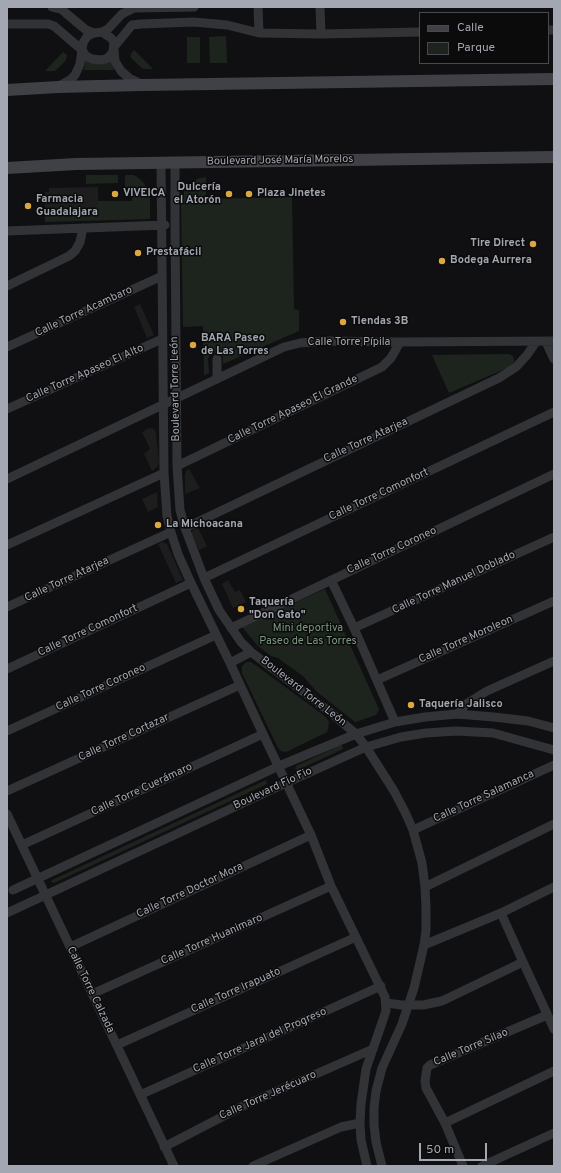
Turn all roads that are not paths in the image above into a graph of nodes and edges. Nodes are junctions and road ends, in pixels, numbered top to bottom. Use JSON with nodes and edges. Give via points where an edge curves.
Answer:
{"nodes":[{"id":1,"x":52,"y":7,"type":"edge"},
{"id":2,"x":194,"y":7,"type":"edge"},
{"id":3,"x":258,"y":7,"type":"edge"},
{"id":4,"x":320,"y":7,"type":"edge"},
{"id":5,"x":194,"y":22,"type":"junction"},
{"id":6,"x":7,"y":24,"type":"edge"},
{"id":7,"x":419,"y":32,"type":"edge"},
{"id":8,"x":98,"y":33,"type":"junction"},
{"id":9,"x":259,"y":33,"type":"junction"},
{"id":10,"x":321,"y":34,"type":"junction"},
{"id":11,"x":114,"y":48,"type":"junction"},
{"id":12,"x":82,"y":50,"type":"junction"},
{"id":13,"x":554,"y":79,"type":"edge"},
{"id":14,"x":142,"y":85,"type":"junction"},
{"id":15,"x":58,"y":87,"type":"junction"},
{"id":16,"x":7,"y":90,"type":"edge"},
{"id":17,"x":554,"y":157,"type":"edge"},
{"id":18,"x":161,"y":162,"type":"junction"},
{"id":19,"x":175,"y":162,"type":"junction"},
{"id":20,"x":7,"y":168,"type":"edge"},
{"id":21,"x":174,"y":224,"type":"junction"},
{"id":22,"x":161,"y":225,"type":"junction"},
{"id":23,"x":83,"y":228,"type":"junction"},
{"id":24,"x":7,"y":231,"type":"edge"},
{"id":25,"x":162,"y":276,"type":"junction"},
{"id":26,"x":7,"y":286,"type":"edge"},
{"id":27,"x":162,"y":339,"type":"junction"},
{"id":28,"x":550,"y":341,"type":"edge"},
{"id":29,"x":400,"y":342,"type":"junction"},
{"id":30,"x":536,"y":342,"type":"junction"},
{"id":31,"x":7,"y":347,"type":"edge"},
{"id":32,"x":217,"y":359,"type":"dead end"},
{"id":33,"x":554,"y":359,"type":"edge"},
{"id":34,"x":217,"y":379,"type":"junction"},
{"id":35,"x":176,"y":399,"type":"junction"},
{"id":36,"x":164,"y":404,"type":"junction"},
{"id":37,"x":7,"y":408,"type":"edge"},
{"id":38,"x":554,"y":412,"type":"edge"},
{"id":39,"x":177,"y":466,"type":"junction"},
{"id":40,"x":164,"y":473,"type":"junction"},
{"id":41,"x":554,"y":474,"type":"edge"},
{"id":42,"x":7,"y":479,"type":"edge"},
{"id":43,"x":185,"y":528,"type":"junction"},
{"id":44,"x":171,"y":532,"type":"junction"},
{"id":45,"x":554,"y":537,"type":"edge"},
{"id":46,"x":7,"y":545,"type":"edge"},
{"id":47,"x":204,"y":578,"type":"junction"},
{"id":48,"x":331,"y":580,"type":"junction"},
{"id":49,"x":191,"y":583,"type":"junction"},
{"id":50,"x":554,"y":601,"type":"edge"},
{"id":51,"x":7,"y":607,"type":"edge"},
{"id":52,"x":231,"y":628,"type":"junction"},
{"id":53,"x":354,"y":628,"type":"junction"},
{"id":54,"x":216,"y":635,"type":"junction"},
{"id":55,"x":251,"y":652,"type":"junction"},
{"id":56,"x":554,"y":661,"type":"edge"},
{"id":57,"x":230,"y":663,"type":"junction"},
{"id":58,"x":7,"y":668,"type":"edge"},
{"id":59,"x":377,"y":680,"type":"junction"},
{"id":60,"x":240,"y":685,"type":"junction"},
{"id":61,"x":457,"y":714,"type":"junction"},
{"id":62,"x":395,"y":722,"type":"junction"},
{"id":63,"x":554,"y":728,"type":"edge"},
{"id":64,"x":7,"y":731,"type":"edge"},
{"id":65,"x":263,"y":734,"type":"junction"},
{"id":66,"x":356,"y":734,"type":"junction"},
{"id":67,"x":366,"y":747,"type":"junction"},
{"id":68,"x":554,"y":750,"type":"edge"},
{"id":69,"x":554,"y":765,"type":"edge"},
{"id":70,"x":279,"y":766,"type":"junction"},
{"id":71,"x":286,"y":783,"type":"junction"},
{"id":72,"x":7,"y":791,"type":"edge"},
{"id":73,"x":7,"y":814,"type":"edge"},
{"id":74,"x":554,"y":824,"type":"edge"},
{"id":75,"x":413,"y":830,"type":"junction"},
{"id":76,"x":311,"y":835,"type":"junction"},
{"id":77,"x":22,"y":845,"type":"junction"},
{"id":78,"x":38,"y":878,"type":"junction"},
{"id":79,"x":331,"y":886,"type":"junction"},
{"id":80,"x":425,"y":887,"type":"junction"},
{"id":81,"x":554,"y":887,"type":"edge"},
{"id":82,"x":13,"y":890,"type":"dead end"},
{"id":83,"x":46,"y":896,"type":"junction"},
{"id":84,"x":7,"y":913,"type":"edge"},
{"id":85,"x":501,"y":913,"type":"junction"},
{"id":86,"x":356,"y":937,"type":"junction"},
{"id":87,"x":424,"y":945,"type":"junction"},
{"id":88,"x":70,"y":947,"type":"junction"},
{"id":89,"x":522,"y":962,"type":"junction"},
{"id":90,"x":381,"y":986,"type":"junction"},
{"id":91,"x":92,"y":994,"type":"junction"},
{"id":92,"x":387,"y":1003,"type":"junction"},
{"id":93,"x":407,"y":1005,"type":"junction"},
{"id":94,"x":548,"y":1015,"type":"junction"},
{"id":95,"x":554,"y":1029,"type":"edge"},
{"id":96,"x":117,"y":1045,"type":"junction"},
{"id":97,"x":373,"y":1049,"type":"junction"},
{"id":98,"x":554,"y":1071,"type":"edge"},
{"id":99,"x":140,"y":1095,"type":"junction"},
{"id":100,"x":360,"y":1123,"type":"junction"},
{"id":101,"x":445,"y":1123,"type":"junction"},
{"id":102,"x":554,"y":1133,"type":"edge"},
{"id":103,"x":164,"y":1146,"type":"junction"},
{"id":104,"x":174,"y":1166,"type":"edge"},
{"id":105,"x":253,"y":1166,"type":"edge"},
{"id":106,"x":367,"y":1166,"type":"edge"},
{"id":107,"x":382,"y":1166,"type":"edge"},
{"id":108,"x":463,"y":1166,"type":"edge"},
{"id":109,"x":482,"y":1166,"type":"edge"}],
"edges":[{"from":1,"to":8,"type":"street","via":[[61,9],[86,30]]},
{"from":2,"to":5,"type":"street"},
{"from":2,"to":8,"type":"street","via":[[134,8],[122,14],[108,29]]},
{"from":3,"to":9,"type":"street"},
{"from":4,"to":10,"type":"street"},
{"from":5,"to":9,"type":"street","via":[[226,25]]},
{"from":5,"to":11,"type":"street","via":[[132,25]]},
{"from":6,"to":12,"type":"street","via":[[54,26]]},
{"from":7,"to":10,"type":"street"},
{"from":8,"to":11,"type":"street","via":[[111,38]]},
{"from":8,"to":12,"type":"street","via":[[86,38]]},
{"from":9,"to":10,"type":"street"},
{"from":11,"to":12,"type":"street","via":[[112,54],[102,60],[86,56]]},
{"from":11,"to":14,"type":"street","via":[[120,71]]},
{"from":12,"to":15,"type":"street","via":[[75,75]]},
{"from":13,"to":14,"type":"main road"},
{"from":14,"to":15,"type":"main road"},
{"from":15,"to":16,"type":"main road"},
{"from":17,"to":19,"type":"main road","name":"Boulevard José María Morelos"},
{"from":18,"to":19,"type":"main road","name":"Boulevard José María Morelos"},
{"from":18,"to":20,"type":"main road","name":"Boulevard José María Morelos"},
{"from":18,"to":22,"type":"street","name":"Boulevard Torre León"},
{"from":19,"to":21,"type":"street","name":"Boulevard Torre León"},
{"from":21,"to":22,"type":"street"},
{"from":21,"to":35,"type":"street","name":"Boulevard Torre León"},
{"from":22,"to":23,"type":"street"},
{"from":22,"to":25,"type":"street","name":"Boulevard Torre León"},
{"from":23,"to":24,"type":"street"},
{"from":23,"to":26,"type":"street","via":[[80,242],[69,256]]},
{"from":25,"to":27,"type":"street","name":"Boulevard Torre León"},
{"from":25,"to":31,"type":"street","name":"Calle Torre Acambaro"},
{"from":27,"to":36,"type":"street","name":"Boulevard Torre León"},
{"from":27,"to":37,"type":"street","name":"Calle Torre Apaseo El Alto"},
{"from":28,"to":30,"type":"street","name":"Calle Torre Pípila"},
{"from":28,"to":33,"type":"street"},
{"from":29,"to":30,"type":"street","name":"Calle Torre Pípila"},
{"from":29,"to":34,"type":"street","name":"Calle Torre Pípila","via":[[300,343],[284,347]]},
{"from":29,"to":39,"type":"street","name":"Calle Torre Apaseo El Grande","via":[[391,358],[382,367]]},
{"from":30,"to":43,"type":"street","name":"Calle Torre Atarjea","via":[[516,367],[499,378]]},
{"from":32,"to":34,"type":"street"},
{"from":34,"to":35,"type":"street","name":"Calle Torre Pípila"},
{"from":35,"to":36,"type":"street","name":"Calle Torre Pípila"},
{"from":35,"to":39,"type":"street","name":"Boulevard Torre León"},
{"from":36,"to":40,"type":"street","name":"Boulevard Torre León"},
{"from":36,"to":42,"type":"street","name":"Calle Torre Pípila"},
{"from":38,"to":47,"type":"street","name":"Calle Torre Comonfort"},
{"from":39,"to":43,"type":"street","name":"Boulevard Torre León","via":[[177,487]]},
{"from":40,"to":44,"type":"street","name":"Boulevard Torre León","via":[[166,511]]},
{"from":40,"to":46,"type":"street"},
{"from":41,"to":48,"type":"street","name":"Calle Torre Coroneo"},
{"from":43,"to":47,"type":"street","name":"Boulevard Torre León"},
{"from":44,"to":49,"type":"street","name":"Boulevard Torre León"},
{"from":44,"to":51,"type":"street","name":"Calle Torre Atarjea"},
{"from":45,"to":53,"type":"street","name":"Calle Torre Manuel Doblado"},
{"from":47,"to":52,"type":"street","name":"Boulevard Torre León"},
{"from":48,"to":52,"type":"street","name":"Calle Torre Coroneo"},
{"from":48,"to":53,"type":"street"},
{"from":49,"to":54,"type":"street","name":"Boulevard Torre León"},
{"from":49,"to":58,"type":"street","name":"Calle Torre Comonfort"},
{"from":50,"to":59,"type":"street","name":"Calle Torre Moroleon"},
{"from":52,"to":55,"type":"street","name":"Boulevard Torre León"},
{"from":53,"to":59,"type":"street"},
{"from":54,"to":57,"type":"street","name":"Boulevard Torre León"},
{"from":54,"to":64,"type":"street","name":"Calle Torre Coroneo"},
{"from":55,"to":57,"type":"street"},
{"from":55,"to":66,"type":"street","name":"Boulevard Torre León"},
{"from":56,"to":61,"type":"street","via":[[487,691],[466,704]]},
{"from":57,"to":60,"type":"street","name":"Boulevard Torre León"},
{"from":59,"to":62,"type":"street"},
{"from":60,"to":65,"type":"street","name":"Boulevard Torre León"},
{"from":60,"to":72,"type":"street","name":"Calle Torre Cortazar"},
{"from":61,"to":62,"type":"street","name":"Boulevard Fio Fio"},
{"from":61,"to":63,"type":"street","name":"Boulevard Fio Fio","via":[[528,721]]},
{"from":62,"to":66,"type":"street","name":"Boulevard Fio Fio"},
{"from":65,"to":70,"type":"street","name":"Boulevard Torre León"},
{"from":65,"to":77,"type":"street","name":"Calle Torre Cuerámaro"},
{"from":66,"to":67,"type":"street","name":"Boulevard Torre León"},
{"from":66,"to":70,"type":"street","name":"Boulevard Fio Fio"},
{"from":67,"to":68,"type":"street","name":"Boulevard Fio Fio","via":[[401,737],[456,731],[493,733]]},
{"from":67,"to":71,"type":"street","name":"Boulevard Fio Fio"},
{"from":67,"to":75,"type":"street","name":"Boulevard Torre León","via":[[394,791]]},
{"from":69,"to":75,"type":"street","name":"Calle Torre Salamanca"},
{"from":70,"to":71,"type":"street","name":"Boulevard Torre León"},
{"from":70,"to":78,"type":"street","name":"Boulevard Fio Fio"},
{"from":71,"to":76,"type":"street","name":"Boulevard Torre León"},
{"from":71,"to":83,"type":"street","name":"Boulevard Fio Fio"},
{"from":73,"to":77,"type":"street","name":"Calle Torre Calzada"},
{"from":74,"to":80,"type":"street"},
{"from":75,"to":80,"type":"street","name":"Boulevard Torre León","via":[[422,863]]},
{"from":76,"to":79,"type":"street","name":"Boulevard Torre León"},
{"from":76,"to":88,"type":"street","name":"Calle Torre Doctor Mora"},
{"from":77,"to":78,"type":"street","name":"Calle Torre Calzada"},
{"from":78,"to":82,"type":"street","name":"Boulevard Fio Fio"},
{"from":78,"to":83,"type":"street","name":"Calle Torre Calzada"},
{"from":79,"to":86,"type":"street","name":"Boulevard Torre León"},
{"from":79,"to":91,"type":"street","name":"Calle Torre Huanimaro"},
{"from":80,"to":87,"type":"street","name":"Boulevard Torre León"},
{"from":81,"to":85,"type":"street"},
{"from":83,"to":84,"type":"street","name":"Boulevard Fio Fio"},
{"from":83,"to":88,"type":"street","name":"Calle Torre Calzada"},
{"from":85,"to":87,"type":"street"},
{"from":85,"to":89,"type":"street"},
{"from":86,"to":90,"type":"street","name":"Boulevard Torre León"},
{"from":86,"to":96,"type":"street","name":"Calle Torre Irapuato"},
{"from":87,"to":93,"type":"street","name":"Boulevard Torre León","via":[[414,988]]},
{"from":88,"to":91,"type":"street","name":"Calle Torre Calzada"},
{"from":89,"to":93,"type":"street","via":[[442,1001]]},
{"from":89,"to":94,"type":"street"},
{"from":90,"to":92,"type":"street","name":"Boulevard Torre León"},
{"from":90,"to":99,"type":"street","name":"Calle Torre Jaral del Progreso"},
{"from":91,"to":96,"type":"street","name":"Calle Torre Calzada"},
{"from":92,"to":93,"type":"street"},
{"from":92,"to":97,"type":"street"},
{"from":93,"to":107,"type":"street","name":"Boulevard Torre León","via":[[402,1024],[382,1068],[376,1091],[374,1125]]},
{"from":94,"to":95,"type":"street"},
{"from":94,"to":101,"type":"street","name":"Calle Torre Silao","via":[[427,1068],[426,1088]]},
{"from":96,"to":99,"type":"street","name":"Calle Torre Calzada"},
{"from":97,"to":100,"type":"street","via":[[366,1069]]},
{"from":97,"to":103,"type":"street","name":"Calle Torre Jerécuaro","via":[[243,1106]]},
{"from":98,"to":101,"type":"street"},
{"from":99,"to":103,"type":"street","name":"Calle Torre Calzada"},
{"from":100,"to":105,"type":"street","via":[[341,1127]]},
{"from":100,"to":106,"type":"street"},
{"from":101,"to":108,"type":"street","name":"Calle Torre Silao"},
{"from":102,"to":109,"type":"street"},
{"from":103,"to":104,"type":"street","name":"Calle Torre Calzada"}]}
